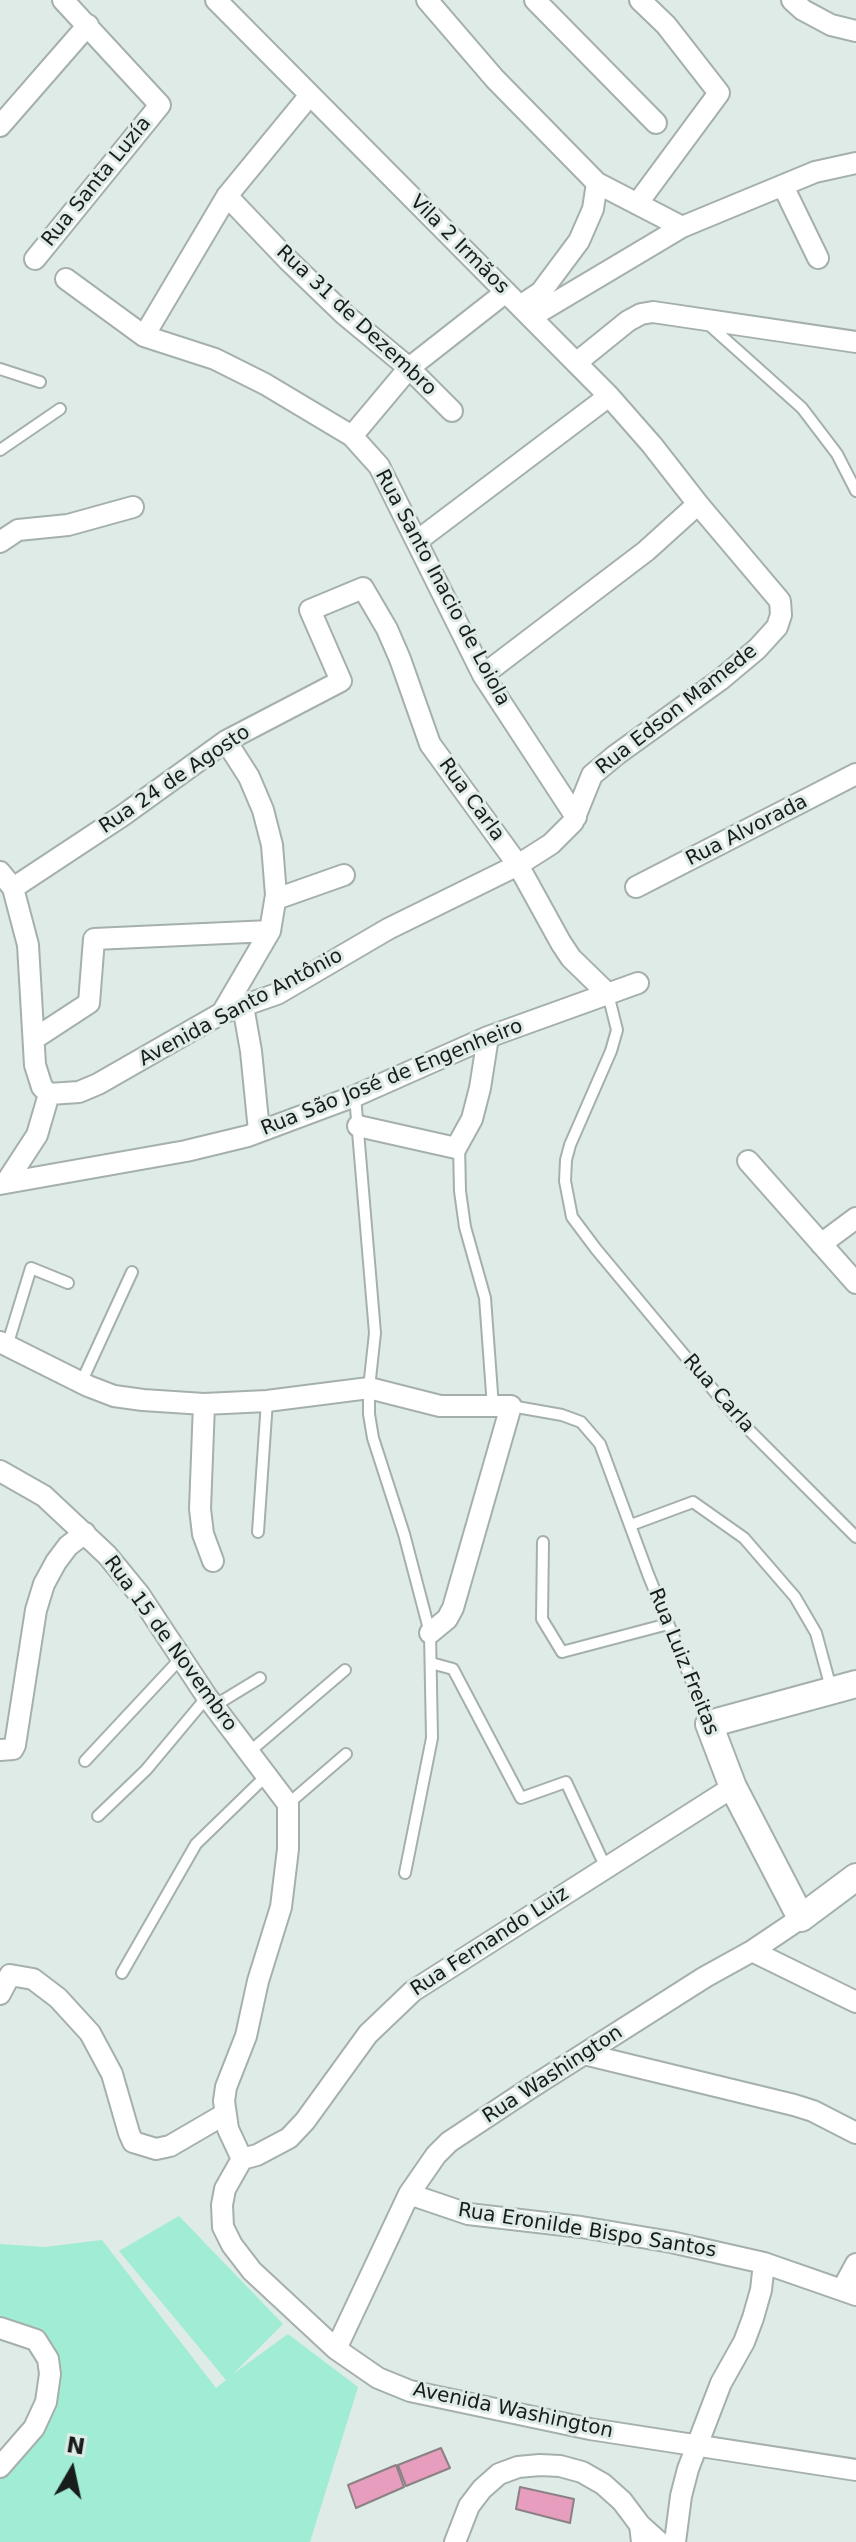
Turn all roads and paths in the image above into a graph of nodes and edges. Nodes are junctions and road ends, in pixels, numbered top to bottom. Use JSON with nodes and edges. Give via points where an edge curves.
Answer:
{"nodes":[{"id":1,"x":216,"y":0,"type":"edge"},
{"id":2,"x":427,"y":0,"type":"edge"},
{"id":3,"x":535,"y":0,"type":"edge"},
{"id":4,"x":640,"y":0,"type":"edge"},
{"id":5,"x":792,"y":0,"type":"edge"},
{"id":6,"x":81,"y":10,"type":"edge"},
{"id":7,"x":856,"y":31,"type":"edge"},
{"id":8,"x":310,"y":95,"type":"junction"},
{"id":9,"x":656,"y":123,"type":"dead end"},
{"id":10,"x":0,"y":126,"type":"edge"},
{"id":11,"x":856,"y":163,"type":"edge"},
{"id":12,"x":597,"y":183,"type":"junction"},
{"id":13,"x":783,"y":186,"type":"junction"},
{"id":14,"x":227,"y":196,"type":"junction"},
{"id":15,"x":637,"y":204,"type":"junction"},
{"id":16,"x":682,"y":227,"type":"junction"},
{"id":17,"x":818,"y":258,"type":"dead end"},
{"id":18,"x":35,"y":259,"type":"dead end"},
{"id":19,"x":66,"y":279,"type":"dead end"},
{"id":20,"x":519,"y":305,"type":"junction"},
{"id":21,"x":702,"y":318,"type":"junction"},
{"id":22,"x":144,"y":336,"type":"junction"},
{"id":23,"x":856,"y":342,"type":"edge"},
{"id":24,"x":576,"y":363,"type":"junction"},
{"id":25,"x":409,"y":368,"type":"junction"},
{"id":26,"x":0,"y":369,"type":"edge"},
{"id":27,"x":40,"y":382,"type":"dead end"},
{"id":28,"x":609,"y":396,"type":"junction"},
{"id":29,"x":60,"y":409,"type":"dead end"},
{"id":30,"x":452,"y":411,"type":"dead end"},
{"id":31,"x":352,"y":436,"type":"junction"},
{"id":32,"x":0,"y":450,"type":"edge"},
{"id":33,"x":856,"y":491,"type":"edge"},
{"id":34,"x":695,"y":500,"type":"junction"},
{"id":35,"x":133,"y":507,"type":"dead end"},
{"id":36,"x":417,"y":541,"type":"junction"},
{"id":37,"x":0,"y":542,"type":"edge"},
{"id":38,"x":363,"y":588,"type":"joint"},
{"id":39,"x":777,"y":627,"type":"joint"},
{"id":40,"x":483,"y":675,"type":"junction"},
{"id":41,"x":226,"y":741,"type":"junction"},
{"id":42,"x":856,"y":774,"type":"edge"},
{"id":43,"x":576,"y":817,"type":"junction"},
{"id":44,"x":518,"y":865,"type":"junction"},
{"id":45,"x":344,"y":875,"type":"dead end"},
{"id":46,"x":6,"y":880,"type":"edge"},
{"id":47,"x":636,"y":887,"type":"dead end"},
{"id":48,"x":276,"y":899,"type":"junction"},
{"id":49,"x":270,"y":931,"type":"junction"},
{"id":50,"x":638,"y":983,"type":"dead end"},
{"id":51,"x":608,"y":994,"type":"junction"},
{"id":52,"x":243,"y":1006,"type":"junction"},
{"id":53,"x":222,"y":1013,"type":"junction"},
{"id":54,"x":488,"y":1037,"type":"junction"},
{"id":55,"x":34,"y":1039,"type":"junction"},
{"id":56,"x":49,"y":1094,"type":"junction"},
{"id":57,"x":355,"y":1096,"type":"junction"},
{"id":58,"x":358,"y":1126,"type":"junction"},
{"id":59,"x":259,"y":1131,"type":"junction"},
{"id":60,"x":459,"y":1145,"type":"junction"},
{"id":61,"x":748,"y":1161,"type":"dead end"},
{"id":62,"x":4,"y":1182,"type":"edge"},
{"id":63,"x":856,"y":1218,"type":"edge"},
{"id":64,"x":821,"y":1244,"type":"junction"},
{"id":65,"x":132,"y":1272,"type":"dead end"},
{"id":66,"x":68,"y":1283,"type":"dead end"},
{"id":67,"x":856,"y":1283,"type":"edge"},
{"id":68,"x":3,"y":1344,"type":"edge"},
{"id":69,"x":81,"y":1383,"type":"junction"},
{"id":70,"x":369,"y":1388,"type":"junction"},
{"id":71,"x":267,"y":1401,"type":"junction"},
{"id":72,"x":204,"y":1404,"type":"junction"},
{"id":73,"x":502,"y":1406,"type":"junction"},
{"id":74,"x":0,"y":1471,"type":"edge"},
{"id":75,"x":631,"y":1525,"type":"junction"},
{"id":76,"x":258,"y":1532,"type":"dead end"},
{"id":77,"x":85,"y":1533,"type":"junction"},
{"id":78,"x":856,"y":1537,"type":"edge"},
{"id":79,"x":543,"y":1542,"type":"dead end"},
{"id":80,"x":213,"y":1561,"type":"dead end"},
{"id":81,"x":668,"y":1624,"type":"junction"},
{"id":82,"x":430,"y":1633,"type":"junction"},
{"id":83,"x":183,"y":1657,"type":"junction"},
{"id":84,"x":431,"y":1663,"type":"junction"},
{"id":85,"x":345,"y":1670,"type":"dead end"},
{"id":86,"x":260,"y":1678,"type":"dead end"},
{"id":87,"x":844,"y":1687,"type":"edge"},
{"id":88,"x":211,"y":1701,"type":"junction"},
{"id":89,"x":709,"y":1724,"type":"junction"},
{"id":90,"x":8,"y":1744,"type":"edge"},
{"id":91,"x":248,"y":1753,"type":"junction"},
{"id":92,"x":346,"y":1754,"type":"dead end"},
{"id":93,"x":85,"y":1761,"type":"dead end"},
{"id":94,"x":265,"y":1777,"type":"junction"},
{"id":95,"x":733,"y":1787,"type":"junction"},
{"id":96,"x":288,"y":1804,"type":"junction"},
{"id":97,"x":98,"y":1816,"type":"dead end"},
{"id":98,"x":606,"y":1868,"type":"junction"},
{"id":99,"x":405,"y":1873,"type":"dead end"},
{"id":100,"x":856,"y":1877,"type":"edge"},
{"id":101,"x":801,"y":1918,"type":"junction"},
{"id":102,"x":752,"y":1951,"type":"junction"},
{"id":103,"x":122,"y":1973,"type":"dead end"},
{"id":104,"x":0,"y":1994,"type":"edge"},
{"id":105,"x":856,"y":2002,"type":"edge"},
{"id":106,"x":584,"y":2054,"type":"junction"},
{"id":107,"x":225,"y":2114,"type":"junction"},
{"id":108,"x":856,"y":2133,"type":"edge"},
{"id":109,"x":242,"y":2159,"type":"junction"},
{"id":110,"x":409,"y":2194,"type":"junction"},
{"id":111,"x":764,"y":2263,"type":"junction"},
{"id":112,"x":856,"y":2264,"type":"edge"},
{"id":113,"x":850,"y":2291,"type":"edge"},
{"id":114,"x":0,"y":2328,"type":"edge"},
{"id":115,"x":336,"y":2349,"type":"junction"},
{"id":116,"x":695,"y":2445,"type":"junction"},
{"id":117,"x":0,"y":2467,"type":"edge"},
{"id":118,"x":856,"y":2470,"type":"edge"},
{"id":119,"x":641,"y":2533,"type":"edge"},
{"id":120,"x":455,"y":2542,"type":"edge"},
{"id":121,"x":659,"y":2542,"type":"edge"},
{"id":122,"x":675,"y":2542,"type":"edge"}],
"edges":[{"from":1,"to":8,"type":"street","name":"Vila 2 Irmãos"},
{"from":2,"to":12,"type":"street"},
{"from":3,"to":9,"type":"street"},
{"from":4,"to":15,"type":"street","via":[[719,93]]},
{"from":5,"to":7,"type":"street","via":[[831,25]]},
{"from":6,"to":10,"type":"street"},
{"from":6,"to":18,"type":"street","name":"Rua Santa Luzía","via":[[160,105]]},
{"from":8,"to":14,"type":"street"},
{"from":8,"to":20,"type":"street","name":"Vila 2 Irmãos"},
{"from":11,"to":13,"type":"street"},
{"from":12,"to":15,"type":"street"},
{"from":12,"to":20,"type":"street","via":[[579,241],[541,292]]},
{"from":13,"to":16,"type":"street"},
{"from":13,"to":17,"type":"street"},
{"from":14,"to":22,"type":"street"},
{"from":14,"to":25,"type":"street","name":"Rua 31 de Dezembro","via":[[344,314]]},
{"from":15,"to":16,"type":"street"},
{"from":16,"to":20,"type":"street"},
{"from":19,"to":22,"type":"street","name":"Rua Santo Inacio de Loiola"},
{"from":20,"to":24,"type":"street","name":"Vila 2 Irmãos"},
{"from":20,"to":25,"type":"street"},
{"from":21,"to":23,"type":"street"},
{"from":21,"to":24,"type":"street","via":[[641,314]]},
{"from":21,"to":33,"type":"lane","via":[[802,408],[837,454]]},
{"from":22,"to":31,"type":"street","name":"Rua Santo Inacio de Loiola","via":[[215,359]]},
{"from":24,"to":28,"type":"street","name":"Vila 2 Irmãos"},
{"from":25,"to":30,"type":"street","name":"Rua 31 de Dezembro"},
{"from":25,"to":31,"type":"street"},
{"from":26,"to":27,"type":"lane"},
{"from":28,"to":34,"type":"street","name":"Vila 2 Irmãos"},
{"from":28,"to":36,"type":"street"},
{"from":29,"to":32,"type":"lane"},
{"from":31,"to":36,"type":"street","name":"Rua Santo Inacio de Loiola","via":[[379,466]]},
{"from":34,"to":39,"type":"street","name":"Vila 2 Irmãos","via":[[780,601]]},
{"from":34,"to":40,"type":"street","via":[[646,551]]},
{"from":35,"to":37,"type":"street","via":[[68,525],[18,530]]},
{"from":36,"to":40,"type":"street","name":"Rua Santo Inacio de Loiola"},
{"from":38,"to":41,"type":"street","name":"Rua 24 de Agosto","via":[[310,610],[341,681]]},
{"from":38,"to":44,"type":"street","name":"Rua Carla","via":[[396,649],[430,744]]},
{"from":39,"to":43,"type":"street","name":"Rua Edson Mamede","via":[[720,680],[592,775]]},
{"from":40,"to":43,"type":"street","name":"Rua Santo Inacio de Loiola"},
{"from":41,"to":46,"type":"street","name":"Rua 24 de Agosto","via":[[122,816]]},
{"from":41,"to":48,"type":"street","via":[[263,810]]},
{"from":42,"to":47,"type":"street","name":"Rua Alvorada"},
{"from":43,"to":44,"type":"street","name":"Rua Edson Mamede","via":[[551,844]]},
{"from":44,"to":51,"type":"street","name":"Rua Carla","via":[[571,958]]},
{"from":44,"to":52,"type":"street","name":"Avenida Santo Antônio","via":[[388,929],[277,994]]},
{"from":45,"to":48,"type":"street"},
{"from":46,"to":55,"type":"street","via":[[28,945]]},
{"from":48,"to":49,"type":"street"},
{"from":49,"to":53,"type":"street"},
{"from":49,"to":55,"type":"street","via":[[94,939],[89,1003]]},
{"from":50,"to":51,"type":"street","name":"Rua São José de Engenheiro"},
{"from":51,"to":54,"type":"street","name":"Rua São José de Engenheiro"},
{"from":51,"to":78,"type":"lane","name":"Rua Carla","via":[[617,1030],[570,1145],[565,1181],[572,1217],[735,1416]]},
{"from":52,"to":53,"type":"street","name":"Avenida Santo Antônio"},
{"from":52,"to":59,"type":"street"},
{"from":53,"to":56,"type":"street","name":"Avenida Santo Antônio","via":[[98,1084],[79,1092]]},
{"from":54,"to":57,"type":"street","name":"Rua São José de Engenheiro"},
{"from":54,"to":60,"type":"street","via":[[472,1119]]},
{"from":55,"to":56,"type":"street","via":[[38,1077]]},
{"from":56,"to":62,"type":"street","via":[[37,1135]]},
{"from":57,"to":58,"type":"lane"},
{"from":57,"to":59,"type":"street","name":"Rua São José de Engenheiro"},
{"from":58,"to":60,"type":"street","via":[[449,1148]]},
{"from":58,"to":70,"type":"lane","via":[[375,1333]]},
{"from":59,"to":62,"type":"street","name":"Rua São José de Engenheiro","via":[[186,1151]]},
{"from":60,"to":73,"type":"lane","via":[[465,1227],[485,1298]]},
{"from":61,"to":64,"type":"street"},
{"from":63,"to":64,"type":"street"},
{"from":64,"to":67,"type":"street"},
{"from":65,"to":69,"type":"lane"},
{"from":66,"to":68,"type":"lane","via":[[31,1268]]},
{"from":68,"to":69,"type":"street"},
{"from":69,"to":72,"type":"street","via":[[114,1396]]},
{"from":70,"to":71,"type":"street"},
{"from":70,"to":73,"type":"street","via":[[440,1406]]},
{"from":70,"to":82,"type":"lane","via":[[373,1438]]},
{"from":71,"to":72,"type":"street"},
{"from":71,"to":76,"type":"lane"},
{"from":72,"to":80,"type":"street","via":[[200,1509]]},
{"from":73,"to":75,"type":"lane","name":"Rua Luiz Freitas","via":[[581,1422],[600,1444]]},
{"from":73,"to":82,"type":"street","via":[[453,1608]]},
{"from":74,"to":77,"type":"street","name":"Rua 15 de Novembro","via":[[44,1496]]},
{"from":75,"to":81,"type":"lane","name":"Rua Luiz Freitas"},
{"from":75,"to":87,"type":"lane","via":[[693,1502],[744,1538],[795,1597]]},
{"from":77,"to":83,"type":"street","name":"Rua 15 de Novembro","via":[[139,1594]]},
{"from":77,"to":90,"type":"street","via":[[68,1546],[44,1584]]},
{"from":79,"to":81,"type":"lane","via":[[542,1619],[562,1652]]},
{"from":81,"to":89,"type":"lane","name":"Rua Luiz Freitas"},
{"from":82,"to":84,"type":"lane"},
{"from":83,"to":88,"type":"street","name":"Rua 15 de Novembro"},
{"from":83,"to":93,"type":"lane"},
{"from":84,"to":98,"type":"lane","via":[[453,1669],[521,1798],[566,1782]]},
{"from":84,"to":99,"type":"lane","via":[[432,1738]]},
{"from":85,"to":91,"type":"lane"},
{"from":86,"to":88,"type":"lane"},
{"from":87,"to":89,"type":"street"},
{"from":88,"to":91,"type":"street","name":"Rua 15 de Novembro"},
{"from":88,"to":97,"type":"lane"},
{"from":89,"to":95,"type":"street","name":"Rua Luiz Freitas"},
{"from":91,"to":94,"type":"street","name":"Rua 15 de Novembro"},
{"from":92,"to":96,"type":"lane"},
{"from":94,"to":96,"type":"street","name":"Rua 15 de Novembro"},
{"from":94,"to":103,"type":"lane","via":[[196,1844]]},
{"from":95,"to":98,"type":"street","name":"Rua Fernando Luiz"},
{"from":95,"to":101,"type":"street","name":"Rua Luiz Freitas"},
{"from":96,"to":107,"type":"street","via":[[281,1907],[246,2036],[226,2087]]},
{"from":98,"to":109,"type":"street","name":"Rua Fernando Luiz","via":[[413,1991],[368,2034],[289,2138]]},
{"from":100,"to":101,"type":"street","name":"Rua Washington"},
{"from":101,"to":102,"type":"street","name":"Rua Washington"},
{"from":102,"to":105,"type":"street"},
{"from":102,"to":106,"type":"street","name":"Rua Washington"},
{"from":104,"to":107,"type":"street","via":[[10,1975],[33,1979],[90,2033],[112,2074],[133,2142],[156,2149],[170,2146]]},
{"from":106,"to":108,"type":"street","via":[[794,2105]]},
{"from":106,"to":110,"type":"street","name":"Rua Washington","via":[[449,2142]]},
{"from":107,"to":109,"type":"street"},
{"from":109,"to":115,"type":"street","name":"Avenida Washington","via":[[222,2205],[223,2227],[252,2271]]},
{"from":110,"to":111,"type":"street","name":"Rua Eronilde Bispo Santos","via":[[468,2214],[581,2227]]},
{"from":110,"to":115,"type":"street","name":"Rua Washington"},
{"from":111,"to":113,"type":"street","name":"Rua Eronilde Bispo Santos"},
{"from":111,"to":116,"type":"street","via":[[744,2342]]},
{"from":112,"to":113,"type":"street"},
{"from":114,"to":117,"type":"street","via":[[36,2340],[50,2374],[46,2402],[34,2428]]},
{"from":115,"to":116,"type":"street","name":"Avenida Washington","via":[[378,2378],[410,2391]]},
{"from":116,"to":118,"type":"street","name":"Avenida Washington"},
{"from":116,"to":122,"type":"street"},
{"from":119,"to":120,"type":"street","via":[[622,2501],[603,2484],[560,2466],[529,2466],[499,2474],[482,2489]]},
{"from":119,"to":121,"type":"street"}]}
